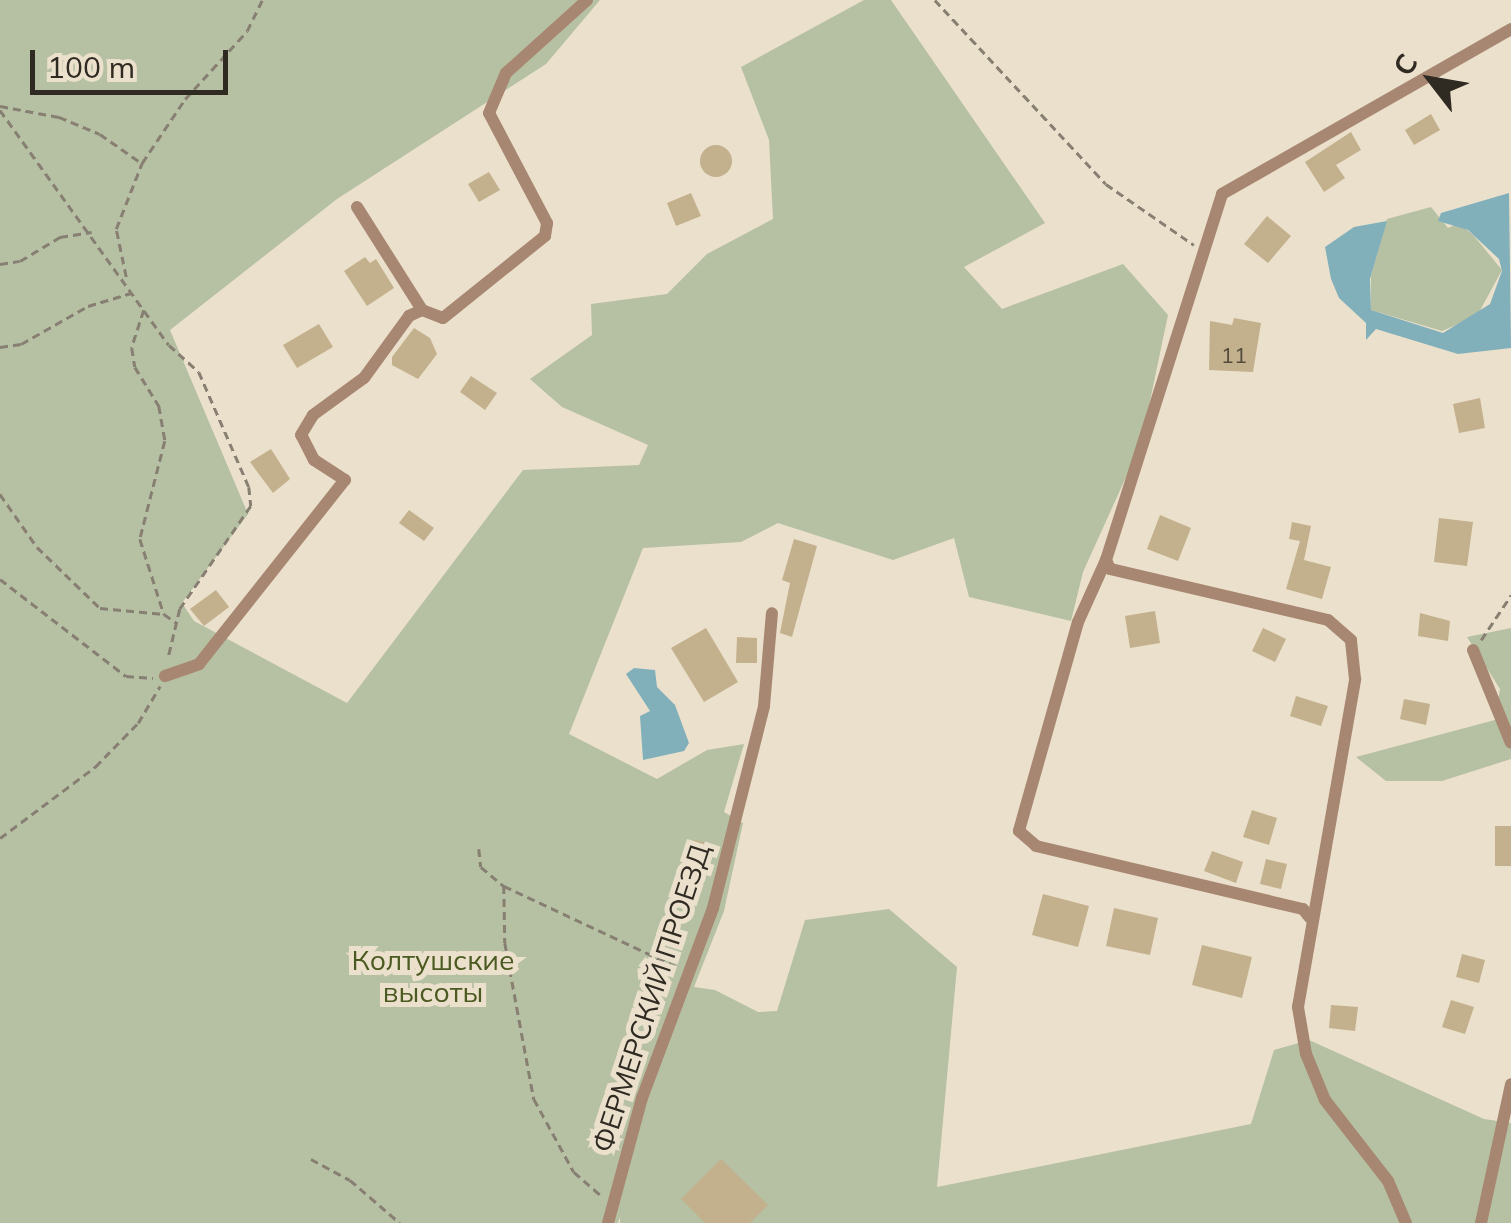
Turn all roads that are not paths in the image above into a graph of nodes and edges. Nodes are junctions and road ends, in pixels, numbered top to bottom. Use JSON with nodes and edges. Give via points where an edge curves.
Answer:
{"nodes":[{"id":1,"x":587,"y":0,"type":"edge"},
{"id":2,"x":1511,"y":29,"type":"edge"},
{"id":3,"x":357,"y":207,"type":"dead end"},
{"id":4,"x":422,"y":310,"type":"junction"},
{"id":5,"x":1106,"y":560,"type":"junction"},
{"id":6,"x":772,"y":613,"type":"dead end"},
{"id":7,"x":1473,"y":650,"type":"road end"},
{"id":8,"x":164,"y":676,"type":"road end"},
{"id":9,"x":1511,"y":743,"type":"edge"},
{"id":10,"x":1310,"y":918,"type":"junction"},
{"id":11,"x":1511,"y":1084,"type":"edge"},
{"id":12,"x":1508,"y":1113,"type":"edge"},
{"id":13,"x":608,"y":1223,"type":"edge"},
{"id":14,"x":1406,"y":1223,"type":"edge"},
{"id":15,"x":1481,"y":1223,"type":"edge"}],
"edges":[{"from":1,"to":4,"type":"street","via":[[506,73],[490,113],[547,223],[545,236],[443,318]]},
{"from":2,"to":5,"type":"street","via":[[1222,194],[1199,248]]},
{"from":3,"to":4,"type":"street"},
{"from":4,"to":8,"type":"street","via":[[409,316],[364,378],[314,416],[301,435],[314,460],[345,480],[199,664]]},
{"from":5,"to":10,"type":"street","via":[[1110,568],[1328,620],[1351,640],[1356,679]]},
{"from":5,"to":10,"type":"street","via":[[1078,622],[1019,830],[1036,846],[1303,909]]},
{"from":6,"to":13,"type":"street","name":"ФЕРМЕРСКИЙ ПРОЕЗД","via":[[764,706],[714,908],[642,1098]]},
{"from":7,"to":9,"type":"street"},
{"from":10,"to":14,"type":"street","via":[[1298,987],[1306,1054],[1325,1100],[1388,1181]]},
{"from":11,"to":12,"type":"street"},
{"from":12,"to":15,"type":"street"}]}
